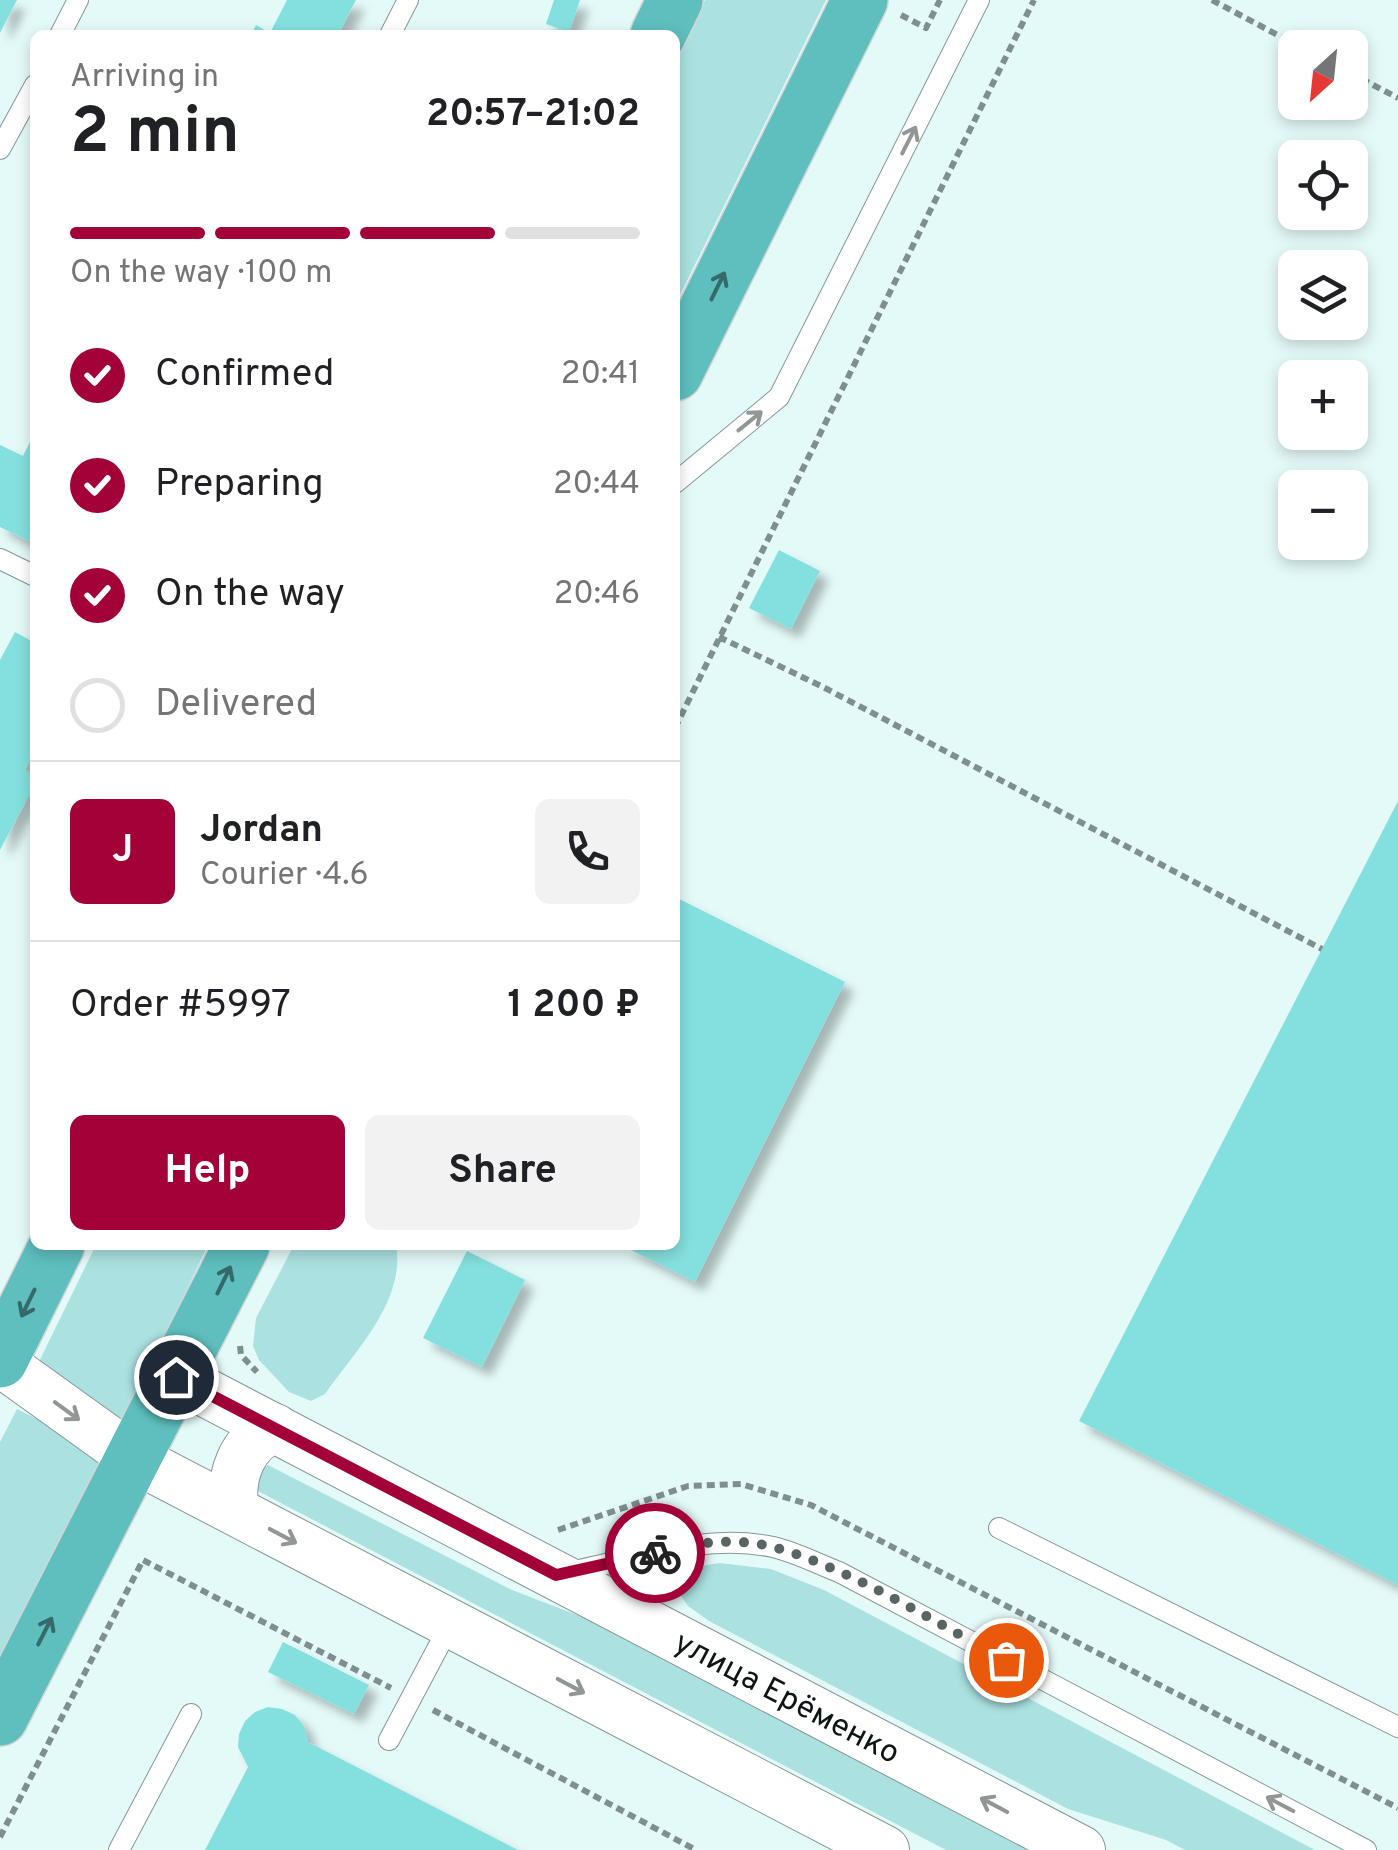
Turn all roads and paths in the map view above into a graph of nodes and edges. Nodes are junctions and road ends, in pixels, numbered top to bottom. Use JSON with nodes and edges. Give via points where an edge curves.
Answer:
{"nodes":[{"id":1,"x":78,"y":0,"type":"edge"},
{"id":2,"x":408,"y":0,"type":"edge"},
{"id":3,"x":676,"y":0,"type":"edge"},
{"id":4,"x":860,"y":0,"type":"edge"},
{"id":5,"x":940,"y":0,"type":"edge"},
{"id":6,"x":979,"y":0,"type":"edge"},
{"id":7,"x":1034,"y":0,"type":"edge"},
{"id":8,"x":1212,"y":0,"type":"edge"},
{"id":9,"x":926,"y":28,"type":"dead end"},
{"id":10,"x":63,"y":30,"type":"edge"},
{"id":11,"x":393,"y":30,"type":"edge"},
{"id":12,"x":661,"y":30,"type":"edge"},
{"id":13,"x":1278,"y":35,"type":"edge"},
{"id":14,"x":1368,"y":82,"type":"edge"},
{"id":15,"x":30,"y":94,"type":"edge"},
{"id":16,"x":1398,"y":98,"type":"edge"},
{"id":17,"x":0,"y":148,"type":"edge"},
{"id":18,"x":680,"y":363,"type":"edge"},
{"id":19,"x":680,"y":479,"type":"edge"},
{"id":20,"x":0,"y":558,"type":"edge"},
{"id":21,"x":30,"y":573,"type":"edge"},
{"id":22,"x":719,"y":637,"type":"junction"},
{"id":23,"x":680,"y":718,"type":"edge"},
{"id":24,"x":1322,"y":949,"type":"dead end"},
{"id":25,"x":54,"y":1250,"type":"edge"},
{"id":26,"x":240,"y":1250,"type":"edge"},
{"id":27,"x":0,"y":1361,"type":"edge"},
{"id":28,"x":176,"y":1377,"type":"junction"},
{"id":29,"x":275,"y":1428,"type":"junction"},
{"id":30,"x":134,"y":1459,"type":"junction"},
{"id":31,"x":234,"y":1510,"type":"junction"},
{"id":32,"x":999,"y":1528,"type":"dead end"},
{"id":33,"x":556,"y":1575,"type":"junction"},
{"id":34,"x":451,"y":1624,"type":"junction"},
{"id":35,"x":411,"y":1698,"type":"junction"},
{"id":36,"x":191,"y":1714,"type":"dead end"},
{"id":37,"x":0,"y":1718,"type":"edge"},
{"id":38,"x":1398,"y":1727,"type":"edge"},
{"id":39,"x":389,"y":1740,"type":"dead end"},
{"id":40,"x":0,"y":1837,"type":"edge"},
{"id":41,"x":119,"y":1850,"type":"edge"},
{"id":42,"x":696,"y":1850,"type":"edge"},
{"id":43,"x":886,"y":1850,"type":"edge"},
{"id":44,"x":1081,"y":1850,"type":"edge"},
{"id":45,"x":1366,"y":1850,"type":"edge"}],
"edges":[{"from":1,"to":10,"type":"lane"},
{"from":2,"to":11,"type":"lane"},
{"from":3,"to":12,"type":"highway"},
{"from":18,"to":4,"type":"highway","one_way":true},
{"from":5,"to":9,"type":"path"},
{"from":19,"to":6,"type":"lane","one_way":true,"via":[[779,398]]},
{"from":7,"to":22,"type":"path"},
{"from":8,"to":13,"type":"path"},
{"from":14,"to":16,"type":"path"},
{"from":15,"to":17,"type":"lane"},
{"from":20,"to":21,"type":"lane"},
{"from":22,"to":23,"type":"path"},
{"from":22,"to":24,"type":"path"},
{"from":25,"to":27,"type":"highway","one_way":true},
{"from":28,"to":26,"type":"highway","one_way":true},
{"from":27,"to":30,"type":"street","one_way":true},
{"from":28,"to":29,"type":"street","name":"улица Ерёменко"},
{"from":28,"to":30,"type":"highway"},
{"from":29,"to":31,"type":"street","via":[[261,1434],[238,1464]]},
{"from":29,"to":33,"type":"street","name":"улица Ерёменко"},
{"from":30,"to":31,"type":"street"},
{"from":37,"to":30,"type":"highway","one_way":true},
{"from":31,"to":34,"type":"street","one_way":true},
{"from":32,"to":38,"type":"lane"},
{"from":44,"to":33,"type":"street","name":"улица Ерёменко","one_way":true},
{"from":45,"to":33,"type":"lane","one_way":true,"via":[[839,1572],[774,1547],[720,1541]]},
{"from":34,"to":35,"type":"lane"},
{"from":34,"to":43,"type":"street","one_way":true},
{"from":35,"to":39,"type":"lane"},
{"from":35,"to":40,"type":"path","via":[[143,1560]]},
{"from":35,"to":42,"type":"path"},
{"from":36,"to":41,"type":"lane"}]}
